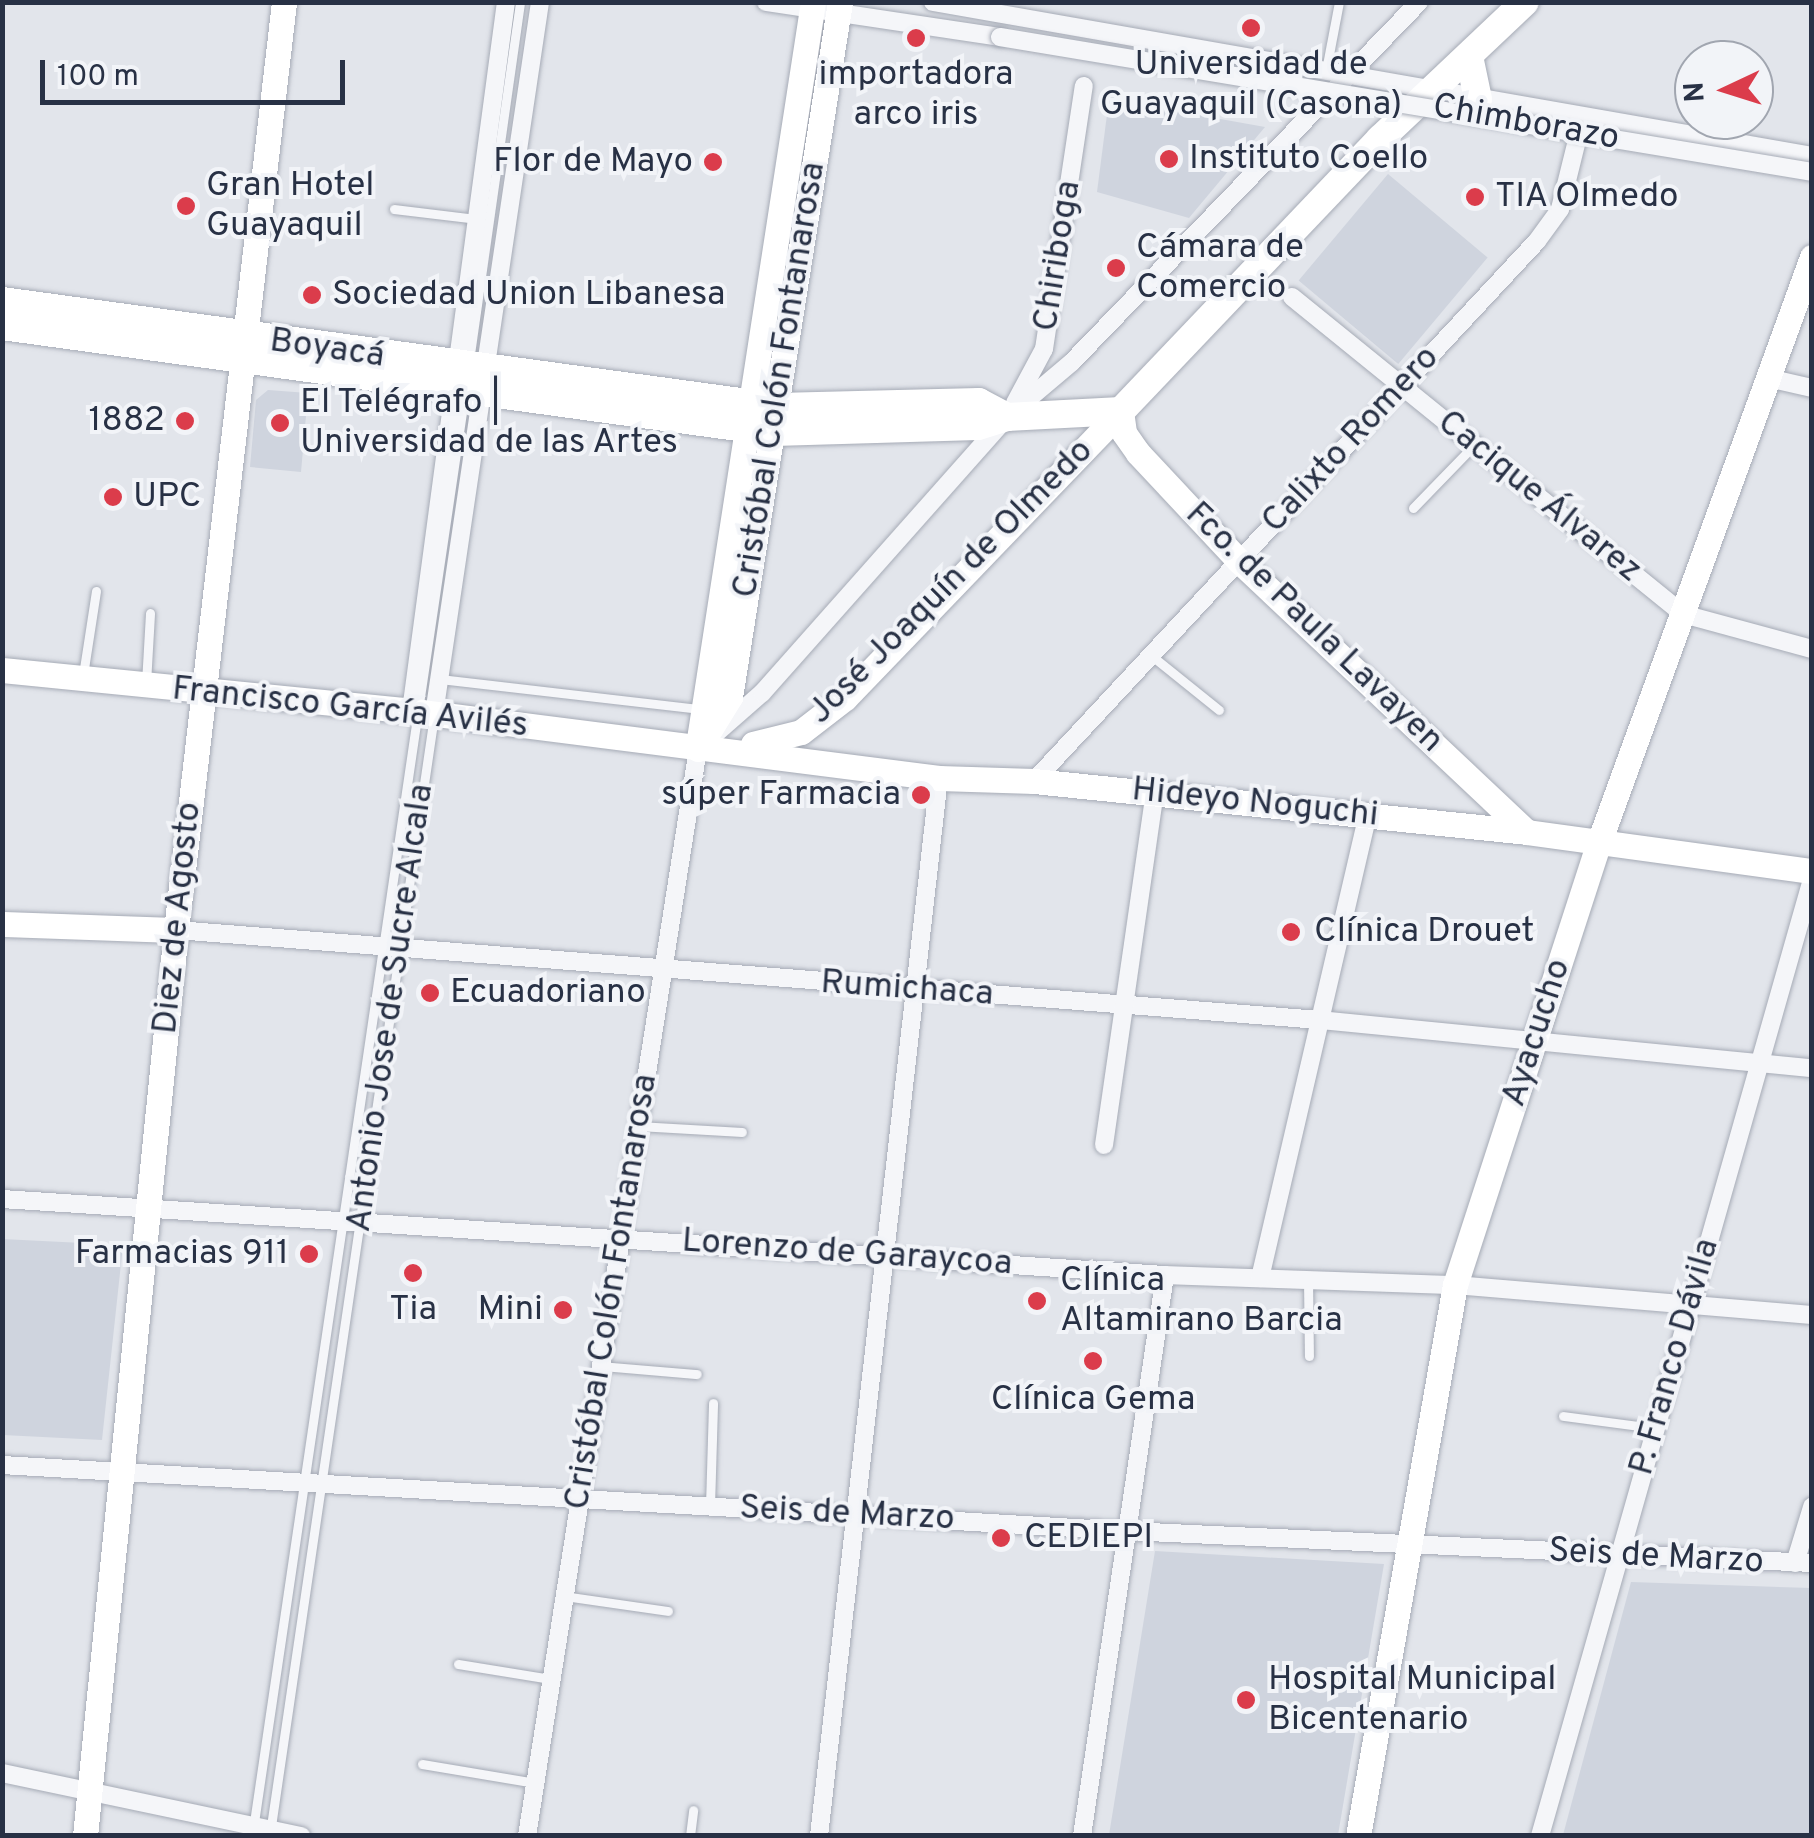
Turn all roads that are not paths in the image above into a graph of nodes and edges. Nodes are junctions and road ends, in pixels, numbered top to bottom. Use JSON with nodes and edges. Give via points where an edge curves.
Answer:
{"nodes":[{"id":1,"x":284,"y":2,"type":"edge"},
{"id":2,"x":506,"y":2,"type":"edge"},
{"id":3,"x":520,"y":2,"type":"edge"},
{"id":4,"x":540,"y":2,"type":"edge"},
{"id":5,"x":766,"y":2,"type":"edge"},
{"id":6,"x":933,"y":2,"type":"edge"},
{"id":7,"x":1339,"y":2,"type":"edge"},
{"id":8,"x":1419,"y":2,"type":"edge"},
{"id":9,"x":1525,"y":2,"type":"edge"},
{"id":10,"x":812,"y":6,"type":"edge"},
{"id":11,"x":839,"y":7,"type":"edge"},
{"id":12,"x":1469,"y":56,"type":"junction"},
{"id":13,"x":1325,"y":73,"type":"junction"},
{"id":14,"x":1345,"y":78,"type":"junction"},
{"id":15,"x":1084,"y":86,"type":"dead end"},
{"id":16,"x":1432,"y":90,"type":"junction"},
{"id":17,"x":1478,"y":99,"type":"junction"},
{"id":18,"x":1582,"y":118,"type":"junction"},
{"id":19,"x":1812,"y":156,"type":"edge"},
{"id":20,"x":1812,"y":172,"type":"edge"},
{"id":21,"x":394,"y":209,"type":"dead end"},
{"id":22,"x":477,"y":218,"type":"junction"},
{"id":23,"x":1812,"y":257,"type":"edge"},
{"id":24,"x":1292,"y":297,"type":"dead end"},
{"id":25,"x":2,"y":301,"type":"edge"},
{"id":26,"x":2,"y":315,"type":"edge"},
{"id":27,"x":2,"y":326,"type":"edge"},
{"id":28,"x":243,"y":350,"type":"junction"},
{"id":29,"x":1768,"y":378,"type":"junction"},
{"id":30,"x":468,"y":380,"type":"junction"},
{"id":31,"x":1402,"y":386,"type":"junction"},
{"id":32,"x":1812,"y":388,"type":"edge"},
{"id":33,"x":1121,"y":410,"type":"junction"},
{"id":34,"x":1006,"y":416,"type":"junction"},
{"id":35,"x":763,"y":419,"type":"junction"},
{"id":36,"x":1475,"y":444,"type":"junction"},
{"id":37,"x":1414,"y":508,"type":"dead end"},
{"id":38,"x":1239,"y":561,"type":"junction"},
{"id":39,"x":96,"y":591,"type":"dead end"},
{"id":40,"x":150,"y":613,"type":"dead end"},
{"id":41,"x":1683,"y":614,"type":"junction"},
{"id":42,"x":1812,"y":649,"type":"edge"},
{"id":43,"x":1152,"y":656,"type":"junction"},
{"id":44,"x":2,"y":670,"type":"edge"},
{"id":45,"x":83,"y":678,"type":"junction"},
{"id":46,"x":440,"y":679,"type":"junction"},
{"id":47,"x":146,"y":686,"type":"junction"},
{"id":48,"x":202,"y":692,"type":"junction"},
{"id":49,"x":704,"y":709,"type":"junction"},
{"id":50,"x":1219,"y":710,"type":"dead end"},
{"id":51,"x":422,"y":713,"type":"junction"},
{"id":52,"x":698,"y":749,"type":"junction"},
{"id":53,"x":938,"y":778,"type":"junction"},
{"id":54,"x":1034,"y":782,"type":"junction"},
{"id":55,"x":1155,"y":793,"type":"junction"},
{"id":56,"x":1368,"y":814,"type":"junction"},
{"id":57,"x":1527,"y":832,"type":"junction"},
{"id":58,"x":1598,"y":845,"type":"junction"},
{"id":59,"x":1812,"y":875,"type":"edge"},
{"id":60,"x":2,"y":924,"type":"edge"},
{"id":61,"x":176,"y":930,"type":"junction"},
{"id":62,"x":394,"y":946,"type":"junction"},
{"id":63,"x":663,"y":972,"type":"junction"},
{"id":64,"x":912,"y":989,"type":"junction"},
{"id":65,"x":1123,"y":1004,"type":"junction"},
{"id":66,"x":1320,"y":1020,"type":"junction"},
{"id":67,"x":1533,"y":1044,"type":"junction"},
{"id":68,"x":1759,"y":1065,"type":"junction"},
{"id":69,"x":1812,"y":1068,"type":"edge"},
{"id":70,"x":638,"y":1126,"type":"junction"},
{"id":71,"x":742,"y":1132,"type":"dead end"},
{"id":72,"x":1104,"y":1146,"type":"dead end"},
{"id":73,"x":2,"y":1199,"type":"edge"},
{"id":74,"x":148,"y":1207,"type":"junction"},
{"id":75,"x":339,"y":1218,"type":"junction"},
{"id":76,"x":360,"y":1220,"type":"junction"},
{"id":77,"x":620,"y":1238,"type":"junction"},
{"id":78,"x":886,"y":1257,"type":"junction"},
{"id":79,"x":1165,"y":1275,"type":"junction"},
{"id":80,"x":1260,"y":1278,"type":"junction"},
{"id":81,"x":1308,"y":1279,"type":"junction"},
{"id":82,"x":1454,"y":1285,"type":"junction"},
{"id":83,"x":1690,"y":1305,"type":"junction"},
{"id":84,"x":1812,"y":1315,"type":"edge"},
{"id":85,"x":1308,"y":1356,"type":"dead end"},
{"id":86,"x":601,"y":1366,"type":"junction"},
{"id":87,"x":697,"y":1374,"type":"dead end"},
{"id":88,"x":712,"y":1402,"type":"dead end"},
{"id":89,"x":1563,"y":1416,"type":"dead end"},
{"id":90,"x":1654,"y":1428,"type":"junction"},
{"id":91,"x":2,"y":1464,"type":"edge"},
{"id":92,"x":118,"y":1472,"type":"junction"},
{"id":93,"x":313,"y":1482,"type":"junction"},
{"id":94,"x":580,"y":1498,"type":"junction"},
{"id":95,"x":710,"y":1506,"type":"junction"},
{"id":96,"x":1812,"y":1508,"type":"edge"},
{"id":97,"x":860,"y":1514,"type":"junction"},
{"id":98,"x":1127,"y":1531,"type":"junction"},
{"id":99,"x":1408,"y":1543,"type":"junction"},
{"id":100,"x":1618,"y":1556,"type":"junction"},
{"id":101,"x":1804,"y":1563,"type":"edge"},
{"id":102,"x":564,"y":1596,"type":"junction"},
{"id":103,"x":668,"y":1611,"type":"dead end"},
{"id":104,"x":458,"y":1664,"type":"dead end"},
{"id":105,"x":551,"y":1679,"type":"junction"},
{"id":106,"x":422,"y":1764,"type":"dead end"},
{"id":107,"x":2,"y":1773,"type":"edge"},
{"id":108,"x":535,"y":1782,"type":"junction"},
{"id":109,"x":89,"y":1794,"type":"junction"},
{"id":110,"x":693,"y":1810,"type":"dead end"},
{"id":111,"x":262,"y":1831,"type":"edge"},
{"id":112,"x":85,"y":1836,"type":"edge"},
{"id":113,"x":301,"y":1836,"type":"edge"},
{"id":114,"x":527,"y":1836,"type":"edge"},
{"id":115,"x":690,"y":1836,"type":"edge"},
{"id":116,"x":819,"y":1836,"type":"edge"},
{"id":117,"x":1082,"y":1836,"type":"edge"},
{"id":118,"x":1358,"y":1836,"type":"edge"},
{"id":119,"x":1540,"y":1836,"type":"edge"}],
"edges":[{"from":1,"to":28,"type":"street","name":"Diez de Agosto"},
{"from":2,"to":22,"type":"street","name":"Antonio Jose de Sucre Alcala"},
{"from":3,"to":30,"type":"lane","name":"Antonio Jose de Sucre Alcala"},
{"from":4,"to":30,"type":"street","name":"Antonio Jose de Sucre Alcala"},
{"from":5,"to":10,"type":"street","name":"Chimborazo"},
{"from":6,"to":13,"type":"street","name":"Chimborazo"},
{"from":7,"to":13,"type":"lane"},
{"from":8,"to":14,"type":"street","name":"José Joaquín de Olmedo"},
{"from":9,"to":12,"type":"main road","name":"José Joaquín de Olmedo"},
{"from":10,"to":11,"type":"street","name":"Chimborazo"},
{"from":10,"to":35,"type":"street","name":"Cristóbal Colón Fontanarosa"},
{"from":11,"to":20,"type":"street","name":"Chimborazo","bridge":true},
{"from":11,"to":35,"type":"street","name":"Cristóbal Colón Fontanarosa"},
{"from":12,"to":16,"type":"main road","name":"José Joaquín de Olmedo"},
{"from":12,"to":17,"type":"main road"},
{"from":13,"to":14,"type":"street","name":"Chimborazo"},
{"from":14,"to":16,"type":"street","name":"Chimborazo"},
{"from":14,"to":34,"type":"street","name":"José Joaquín de Olmedo","via":[[1072,362]]},
{"from":15,"to":34,"type":"street","name":"Chiriboga","via":[[1044,349]]},
{"from":16,"to":17,"type":"street","name":"Chimborazo"},
{"from":16,"to":33,"type":"main road","name":"José Joaquín de Olmedo"},
{"from":17,"to":18,"type":"street","name":"Chimborazo"},
{"from":18,"to":19,"type":"street","name":"Chimborazo"},
{"from":18,"to":31,"type":"street","name":"Calixto Romero","via":[[1560,209]]},
{"from":21,"to":22,"type":"lane"},
{"from":22,"to":30,"type":"street","name":"Antonio Jose de Sucre Alcala"},
{"from":23,"to":29,"type":"street","name":"Ayacucho"},
{"from":24,"to":31,"type":"street","name":"Cacique Álvarez"},
{"from":25,"to":28,"type":"main road","name":"Boyacá"},
{"from":26,"to":28,"type":"lane","name":"Boyacá"},
{"from":27,"to":28,"type":"main road","name":"Boyacá"},
{"from":28,"to":30,"type":"main road","name":"Boyacá"},
{"from":28,"to":48,"type":"street","name":"Diez de Agosto"},
{"from":29,"to":32,"type":"street"},
{"from":29,"to":41,"type":"street","name":"Ayacucho"},
{"from":30,"to":35,"type":"main road","name":"Boyacá"},
{"from":30,"to":46,"type":"street","name":"Antonio Jose de Sucre Alcala"},
{"from":30,"to":51,"type":"street","name":"Antonio Jose de Sucre Alcala"},
{"from":31,"to":36,"type":"street","name":"Cacique Álvarez"},
{"from":31,"to":38,"type":"street","name":"Calixto Romero"},
{"from":33,"to":34,"type":"main road","name":"Boyacá"},
{"from":33,"to":38,"type":"street","name":"Fco. de Paula Lavayen","via":[[1124,433],[1138,454]]},
{"from":33,"to":52,"type":"street","name":"José Joaquín de Olmedo","via":[[824,717],[774,742]]},
{"from":34,"to":35,"type":"main road","name":"Boyacá","via":[[979,402]]},
{"from":34,"to":52,"type":"street","name":"José Joaquín de Olmedo","via":[[762,693]]},
{"from":35,"to":49,"type":"street","name":"Cristóbal Colón Fontanarosa"},
{"from":35,"to":52,"type":"street","name":"Cristóbal Colón Fontanarosa","via":[[730,697]]},
{"from":36,"to":37,"type":"lane"},
{"from":36,"to":41,"type":"street","name":"Cacique Álvarez"},
{"from":38,"to":43,"type":"street","name":"Calixto Romero"},
{"from":38,"to":57,"type":"street","name":"Fco. de Paula Lavayen"},
{"from":39,"to":45,"type":"lane"},
{"from":40,"to":47,"type":"lane"},
{"from":41,"to":42,"type":"street","name":"Cacique Álvarez"},
{"from":41,"to":58,"type":"street","name":"Ayacucho"},
{"from":43,"to":50,"type":"lane"},
{"from":43,"to":54,"type":"street","name":"Calixto Romero"},
{"from":44,"to":45,"type":"street","name":"Francisco García Avilés"},
{"from":45,"to":47,"type":"street","name":"Francisco García Avilés"},
{"from":46,"to":49,"type":"lane"},
{"from":46,"to":51,"type":"street","name":"Antonio Jose de Sucre Alcala"},
{"from":47,"to":48,"type":"street","name":"Francisco García Avilés"},
{"from":48,"to":51,"type":"street","name":"Francisco García Avilés"},
{"from":48,"to":61,"type":"street","name":"Diez de Agosto"},
{"from":49,"to":52,"type":"street","name":"Cristóbal Colón Fontanarosa"},
{"from":51,"to":52,"type":"street","name":"Francisco García Avilés"},
{"from":51,"to":62,"type":"lane","name":"Antonio Jose de Sucre Alcala"},
{"from":52,"to":53,"type":"street","name":"Hideyo Noguchi"},
{"from":52,"to":63,"type":"street","name":"Cristóbal Colón Fontanarosa"},
{"from":53,"to":54,"type":"street","name":"Hideyo Noguchi"},
{"from":53,"to":64,"type":"street"},
{"from":54,"to":55,"type":"street","name":"Hideyo Noguchi"},
{"from":55,"to":56,"type":"street","name":"Hideyo Noguchi"},
{"from":55,"to":65,"type":"street"},
{"from":56,"to":57,"type":"street","name":"Hideyo Noguchi"},
{"from":56,"to":66,"type":"street"},
{"from":57,"to":58,"type":"street","name":"Hideyo Noguchi"},
{"from":58,"to":59,"type":"street","name":"Hideyo Noguchi"},
{"from":58,"to":67,"type":"street","name":"Ayacucho"},
{"from":59,"to":68,"type":"street","name":"P. Franco Dávila"},
{"from":60,"to":61,"type":"street","name":"Rumichaca"},
{"from":61,"to":62,"type":"street","name":"Rumichaca"},
{"from":61,"to":74,"type":"street","name":"Diez de Agosto"},
{"from":62,"to":63,"type":"street","name":"Rumichaca"},
{"from":62,"to":75,"type":"lane","name":"Antonio Jose de Sucre Alcala"},
{"from":62,"to":76,"type":"lane","name":"Antonio Jose de Sucre Alcala"},
{"from":63,"to":64,"type":"street","name":"Rumichaca"},
{"from":63,"to":70,"type":"street","name":"Cristóbal Colón Fontanarosa"},
{"from":64,"to":65,"type":"street","name":"Rumichaca"},
{"from":64,"to":78,"type":"street"},
{"from":65,"to":66,"type":"street","name":"Rumichaca"},
{"from":65,"to":72,"type":"street"},
{"from":66,"to":67,"type":"street","name":"Rumichaca"},
{"from":66,"to":80,"type":"street"},
{"from":67,"to":68,"type":"street","name":"Rumichaca"},
{"from":67,"to":82,"type":"street","name":"Ayacucho"},
{"from":68,"to":69,"type":"street","name":"Rumichaca"},
{"from":68,"to":83,"type":"street","name":"P. Franco Dávila"},
{"from":70,"to":71,"type":"lane"},
{"from":70,"to":77,"type":"street","name":"Cristóbal Colón Fontanarosa"},
{"from":73,"to":74,"type":"street","name":"Lorenzo de Garaycoa"},
{"from":74,"to":75,"type":"street","name":"Lorenzo de Garaycoa"},
{"from":74,"to":92,"type":"street","name":"Diez de Agosto"},
{"from":75,"to":76,"type":"street","name":"Lorenzo de Garaycoa"},
{"from":75,"to":93,"type":"lane","name":"Antonio Jose de Sucre Alcala"},
{"from":76,"to":77,"type":"street","name":"Lorenzo de Garaycoa"},
{"from":76,"to":93,"type":"lane","name":"Antonio Jose de Sucre Alcala"},
{"from":77,"to":78,"type":"street","name":"Lorenzo de Garaycoa"},
{"from":77,"to":86,"type":"street","name":"Cristóbal Colón Fontanarosa"},
{"from":78,"to":79,"type":"street","name":"Lorenzo de Garaycoa"},
{"from":78,"to":97,"type":"street"},
{"from":79,"to":80,"type":"street","name":"Lorenzo de Garaycoa"},
{"from":79,"to":98,"type":"street"},
{"from":80,"to":81,"type":"street","name":"Lorenzo de Garaycoa"},
{"from":81,"to":82,"type":"street","name":"Lorenzo de Garaycoa"},
{"from":81,"to":85,"type":"lane"},
{"from":82,"to":83,"type":"street","name":"Lorenzo de Garaycoa"},
{"from":82,"to":99,"type":"street","name":"Ayacucho"},
{"from":83,"to":84,"type":"street","name":"Lorenzo de Garaycoa"},
{"from":83,"to":90,"type":"street","name":"P. Franco Dávila"},
{"from":86,"to":87,"type":"lane"},
{"from":86,"to":94,"type":"street","name":"Cristóbal Colón Fontanarosa"},
{"from":88,"to":95,"type":"lane"},
{"from":89,"to":90,"type":"lane"},
{"from":90,"to":100,"type":"street","name":"P. Franco Dávila"},
{"from":91,"to":92,"type":"street","name":"Seis de Marzo"},
{"from":92,"to":93,"type":"street","name":"Seis de Marzo"},
{"from":92,"to":109,"type":"street","name":"Diez de Agosto"},
{"from":93,"to":94,"type":"street","name":"Seis de Marzo"},
{"from":93,"to":111,"type":"lane","name":"Antonio Jose de Sucre Alcala"},
{"from":93,"to":111,"type":"lane","name":"Antonio Jose de Sucre Alcala"},
{"from":94,"to":95,"type":"street","name":"Seis de Marzo"},
{"from":94,"to":102,"type":"street","name":"Cristóbal Colón Fontanarosa"},
{"from":95,"to":97,"type":"street","name":"Seis de Marzo"},
{"from":96,"to":101,"type":"street"},
{"from":97,"to":98,"type":"street","name":"Seis de Marzo"},
{"from":97,"to":116,"type":"street"},
{"from":98,"to":99,"type":"street","name":"Seis de Marzo"},
{"from":98,"to":117,"type":"street"},
{"from":99,"to":100,"type":"street","name":"Seis de Marzo"},
{"from":99,"to":118,"type":"street","name":"Ayacucho"},
{"from":100,"to":101,"type":"street","name":"Seis de Marzo"},
{"from":100,"to":119,"type":"street","name":"P. Franco Dávila"},
{"from":102,"to":103,"type":"lane"},
{"from":102,"to":105,"type":"street","name":"Cristóbal Colón Fontanarosa"},
{"from":104,"to":105,"type":"lane"},
{"from":105,"to":108,"type":"street","name":"Cristóbal Colón Fontanarosa"},
{"from":106,"to":108,"type":"lane"},
{"from":107,"to":109,"type":"street"},
{"from":108,"to":114,"type":"street","name":"Cristóbal Colón Fontanarosa"},
{"from":109,"to":111,"type":"street"},
{"from":109,"to":112,"type":"street","name":"Diez de Agosto"},
{"from":110,"to":115,"type":"lane"},
{"from":111,"to":113,"type":"street"}]}
